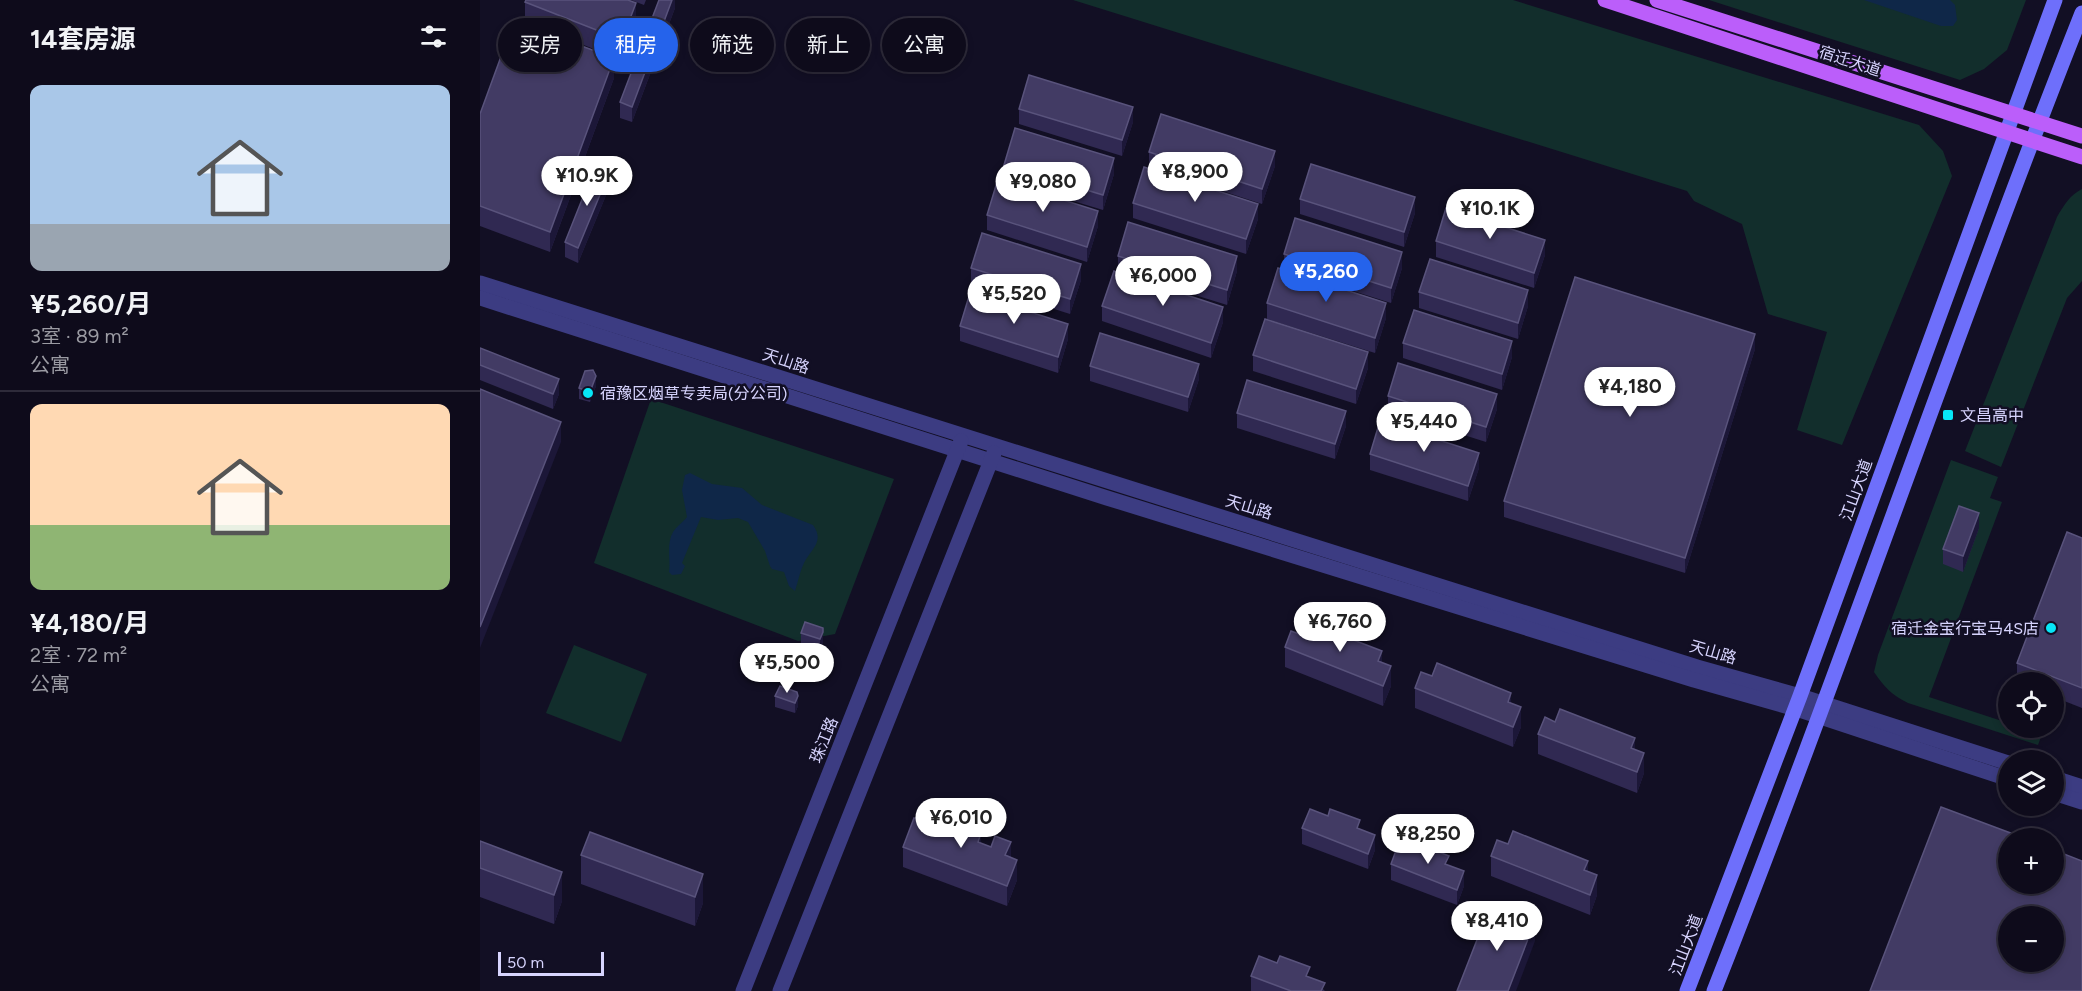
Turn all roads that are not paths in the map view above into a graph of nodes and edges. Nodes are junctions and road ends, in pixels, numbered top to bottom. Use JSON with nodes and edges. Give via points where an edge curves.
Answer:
{"nodes":[{"id":1,"x":1605,"y":0,"type":"edge"},
{"id":2,"x":1657,"y":0,"type":"edge"},
{"id":3,"x":2055,"y":0,"type":"edge"},
{"id":4,"x":2082,"y":12,"type":"edge"},
{"id":5,"x":2012,"y":113,"type":"junction"},
{"id":6,"x":2039,"y":121,"type":"junction"},
{"id":7,"x":2006,"y":131,"type":"junction"},
{"id":8,"x":2082,"y":136,"type":"edge"},
{"id":9,"x":2032,"y":140,"type":"junction"},
{"id":10,"x":2082,"y":157,"type":"edge"},
{"id":11,"x":480,"y":283,"type":"edge"},
{"id":12,"x":480,"y":298,"type":"edge"},
{"id":13,"x":964,"y":436,"type":"junction"},
{"id":14,"x":997,"y":446,"type":"junction"},
{"id":15,"x":958,"y":450,"type":"junction"},
{"id":16,"x":991,"y":461,"type":"junction"},
{"id":17,"x":1798,"y":703,"type":"junction"},
{"id":18,"x":1822,"y":711,"type":"junction"},
{"id":19,"x":1998,"y":760,"type":"edge"},
{"id":20,"x":1998,"y":774,"type":"edge"},
{"id":21,"x":2064,"y":781,"type":"edge"},
{"id":22,"x":2082,"y":787,"type":"edge"},
{"id":23,"x":2064,"y":796,"type":"edge"},
{"id":24,"x":2082,"y":802,"type":"edge"},
{"id":25,"x":743,"y":991,"type":"edge"},
{"id":26,"x":780,"y":991,"type":"edge"},
{"id":27,"x":1687,"y":991,"type":"edge"},
{"id":28,"x":1714,"y":991,"type":"edge"}],
"edges":[{"from":1,"to":7,"type":"main road","name":"宿迁大道"},
{"from":2,"to":5,"type":"main road","name":"宿迁大道"},
{"from":3,"to":5,"type":"main road","name":"江山大道"},
{"from":4,"to":6,"type":"main road"},
{"from":5,"to":6,"type":"main road","name":"宿迁大道"},
{"from":5,"to":7,"type":"main road","name":"江山大道"},
{"from":6,"to":8,"type":"main road","name":"宿迁大道"},
{"from":6,"to":9,"type":"main road"},
{"from":7,"to":9,"type":"main road","name":"宿迁大道"},
{"from":7,"to":17,"type":"main road","name":"江山大道"},
{"from":9,"to":10,"type":"main road","name":"宿迁大道"},
{"from":9,"to":18,"type":"main road"},
{"from":11,"to":13,"type":"street","name":"天山路"},
{"from":12,"to":15,"type":"street","name":"天山路"},
{"from":13,"to":14,"type":"street","name":"天山路"},
{"from":13,"to":15,"type":"street","name":"珠江路"},
{"from":14,"to":16,"type":"street"},
{"from":14,"to":17,"type":"street","name":"天山路","via":[[1686,663]]},
{"from":15,"to":16,"type":"street","name":"天山路"},
{"from":15,"to":25,"type":"street","name":"珠江路"},
{"from":16,"to":17,"type":"street","name":"天山路","via":[[1672,673]]},
{"from":16,"to":26,"type":"street"},
{"from":17,"to":18,"type":"street","name":"天山路"},
{"from":17,"to":27,"type":"main road","name":"江山大道"},
{"from":18,"to":19,"type":"street","name":"天山路"},
{"from":18,"to":20,"type":"street","name":"天山路"},
{"from":18,"to":28,"type":"main road"},
{"from":21,"to":22,"type":"street"},
{"from":23,"to":24,"type":"street"}]}
